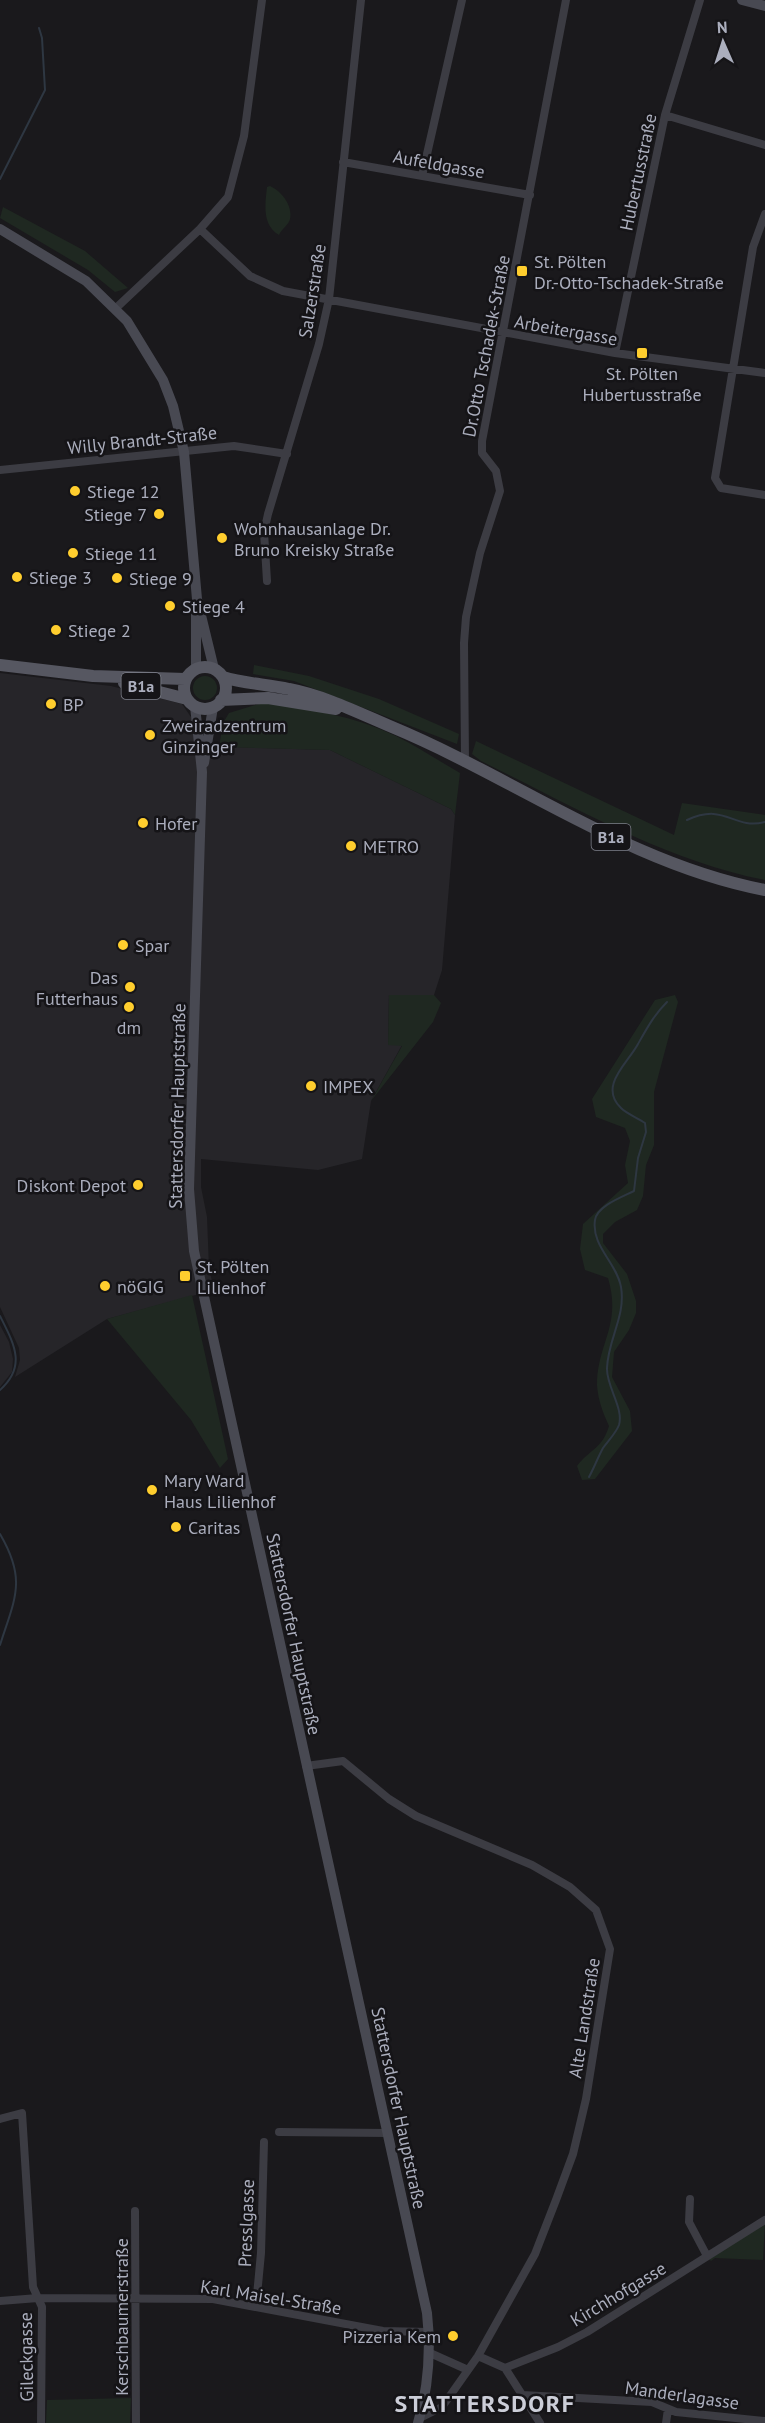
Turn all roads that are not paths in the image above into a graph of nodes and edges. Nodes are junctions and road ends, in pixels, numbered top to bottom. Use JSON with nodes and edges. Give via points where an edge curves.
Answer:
{"nodes":[{"id":1,"x":262,"y":0,"type":"edge"},
{"id":2,"x":361,"y":0,"type":"edge"},
{"id":3,"x":462,"y":0,"type":"edge"},
{"id":4,"x":566,"y":0,"type":"edge"},
{"id":5,"x":700,"y":0,"type":"edge"},
{"id":6,"x":742,"y":0,"type":"edge"},
{"id":7,"x":765,"y":6,"type":"edge"},
{"id":8,"x":665,"y":115,"type":"junction"},
{"id":9,"x":765,"y":145,"type":"edge"},
{"id":10,"x":343,"y":162,"type":"junction"},
{"id":11,"x":422,"y":176,"type":"junction"},
{"id":12,"x":530,"y":195,"type":"junction"},
{"id":13,"x":765,"y":214,"type":"edge"},
{"id":14,"x":0,"y":229,"type":"edge"},
{"id":15,"x":200,"y":229,"type":"junction"},
{"id":16,"x":329,"y":299,"type":"junction"},
{"id":17,"x":115,"y":309,"type":"junction"},
{"id":18,"x":502,"y":334,"type":"junction"},
{"id":19,"x":615,"y":353,"type":"junction"},
{"id":20,"x":731,"y":369,"type":"junction"},
{"id":21,"x":765,"y":373,"type":"edge"},
{"id":22,"x":183,"y":452,"type":"junction"},
{"id":23,"x":287,"y":454,"type":"junction"},
{"id":24,"x":0,"y":470,"type":"edge"},
{"id":25,"x":765,"y":495,"type":"edge"},
{"id":26,"x":267,"y":581,"type":"dead end"},
{"id":27,"x":197,"y":599,"type":"junction"},
{"id":28,"x":0,"y":665,"type":"edge"},
{"id":29,"x":196,"y":669,"type":"junction"},
{"id":30,"x":218,"y":673,"type":"junction"},
{"id":31,"x":93,"y":676,"type":"junction"},
{"id":32,"x":186,"y":679,"type":"junction"},
{"id":33,"x":191,"y":703,"type":"junction"},
{"id":34,"x":217,"y":703,"type":"junction"},
{"id":35,"x":327,"y":704,"type":"junction"},
{"id":36,"x":465,"y":763,"type":"junction"},
{"id":37,"x":202,"y":772,"type":"junction"},
{"id":38,"x":765,"y":890,"type":"edge"},
{"id":39,"x":306,"y":1766,"type":"junction"},
{"id":40,"x":0,"y":2119,"type":"edge"},
{"id":41,"x":279,"y":2132,"type":"dead end"},
{"id":42,"x":388,"y":2133,"type":"junction"},
{"id":43,"x":264,"y":2142,"type":"dead end"},
{"id":44,"x":690,"y":2199,"type":"dead end"},
{"id":45,"x":135,"y":2211,"type":"dead end"},
{"id":46,"x":765,"y":2220,"type":"edge"},
{"id":47,"x":707,"y":2256,"type":"junction"},
{"id":48,"x":38,"y":2298,"type":"junction"},
{"id":49,"x":136,"y":2298,"type":"junction"},
{"id":50,"x":0,"y":2301,"type":"edge"},
{"id":51,"x":256,"y":2306,"type":"junction"},
{"id":52,"x":429,"y":2332,"type":"junction"},
{"id":53,"x":430,"y":2353,"type":"junction"},
{"id":54,"x":478,"y":2356,"type":"junction"},
{"id":55,"x":505,"y":2368,"type":"junction"},
{"id":56,"x":468,"y":2370,"type":"junction"},
{"id":57,"x":522,"y":2395,"type":"junction"},
{"id":58,"x":668,"y":2409,"type":"junction"},
{"id":59,"x":419,"y":2421,"type":"edge"},
{"id":60,"x":765,"y":2421,"type":"edge"},
{"id":61,"x":41,"y":2423,"type":"edge"},
{"id":62,"x":136,"y":2423,"type":"edge"},
{"id":63,"x":540,"y":2423,"type":"edge"},
{"id":64,"x":666,"y":2423,"type":"edge"}],
"edges":[{"from":1,"to":15,"type":"street","via":[[235,178],[228,197]]},
{"from":2,"to":10,"type":"street","name":"Salzerstraße"},
{"from":3,"to":11,"type":"street"},
{"from":4,"to":12,"type":"street","name":"Dr.Otto Tschadek-Straße"},
{"from":5,"to":8,"type":"street","name":"Hubertusstraße"},
{"from":6,"to":7,"type":"main road"},
{"from":8,"to":9,"type":"street"},
{"from":8,"to":19,"type":"street","name":"Hubertusstraße"},
{"from":10,"to":11,"type":"street","name":"Aufeldgasse"},
{"from":10,"to":16,"type":"street","name":"Salzerstraße"},
{"from":11,"to":12,"type":"street","name":"Aufeldgasse"},
{"from":12,"to":18,"type":"street","name":"Dr.Otto Tschadek-Straße"},
{"from":13,"to":20,"type":"street","via":[[753,247]]},
{"from":14,"to":17,"type":"main road","via":[[86,281]]},
{"from":15,"to":16,"type":"street","name":"Arbeitergasse","via":[[262,284]]},
{"from":15,"to":17,"type":"street"},
{"from":16,"to":18,"type":"street","name":"Arbeitergasse"},
{"from":16,"to":23,"type":"street","name":"Salzerstraße"},
{"from":17,"to":22,"type":"main road","via":[[138,337],[163,380]]},
{"from":18,"to":19,"type":"street","name":"Arbeitergasse"},
{"from":18,"to":36,"type":"street","name":"Dr.Otto Tschadek-Straße","via":[[482,441],[482,453],[496,471],[500,491],[480,553],[464,643]]},
{"from":19,"to":20,"type":"street","name":"Arbeitergasse"},
{"from":20,"to":21,"type":"street","name":"Arbeitergasse"},
{"from":20,"to":25,"type":"street","via":[[715,480],[721,489]]},
{"from":22,"to":23,"type":"street","name":"Willy Brandt-Straße","via":[[234,446]]},
{"from":22,"to":24,"type":"street","name":"Willy Brandt-Straße"},
{"from":22,"to":27,"type":"main road"},
{"from":23,"to":26,"type":"street","name":"Salzerstraße","via":[[264,532]]},
{"from":27,"to":29,"type":"main road"},
{"from":27,"to":30,"type":"main road"},
{"from":28,"to":31,"type":"main road","number":"B1a"},
{"from":29,"to":30,"type":"main road","number":"B1a"},
{"from":29,"to":32,"type":"main road","number":"B1a"},
{"from":30,"to":34,"type":"main road","via":[[225,688]]},
{"from":30,"to":35,"type":"main road","number":"B1a","via":[[253,685],[288,689]]},
{"from":31,"to":32,"type":"main road","number":"B1a"},
{"from":31,"to":33,"type":"main road","number":"B1a"},
{"from":32,"to":33,"type":"main road","number":"B1a","via":[[184,690]]},
{"from":33,"to":34,"type":"main road","number":"B1a"},
{"from":33,"to":37,"type":"main road","name":"Stattersdorfer Hauptstraße"},
{"from":34,"to":35,"type":"main road","number":"B1a","via":[[268,698]]},
{"from":34,"to":37,"type":"main road","name":"Stattersdorfer Hauptstraße"},
{"from":35,"to":36,"type":"main road","number":"B1a","via":[[393,727]]},
{"from":36,"to":38,"type":"main road","number":"B1a","via":[[688,871]]},
{"from":37,"to":39,"type":"main road","name":"Stattersdorfer Hauptstraße","via":[[189,1189],[194,1251]]},
{"from":39,"to":42,"type":"main road","name":"Stattersdorfer Hauptstraße"},
{"from":39,"to":54,"type":"street","name":"Alte Landstraße","via":[[343,1761],[416,1816],[532,1865],[585,1899],[596,1910],[606,1933],[610,1949],[586,2099],[573,2154],[535,2254]]},
{"from":40,"to":48,"type":"street","name":"Gileckgasse","via":[[22,2113],[33,2287]]},
{"from":41,"to":42,"type":"street"},
{"from":42,"to":52,"type":"main road","name":"Stattersdorfer Hauptstraße"},
{"from":43,"to":51,"type":"street","name":"Presslgasse"},
{"from":44,"to":47,"type":"street","via":[[691,2228]]},
{"from":45,"to":49,"type":"street","name":"Kerschbaumerstraße"},
{"from":46,"to":47,"type":"street","name":"Kirchhofgasse"},
{"from":47,"to":55,"type":"street","name":"Kirchhofgasse","via":[[587,2332]]},
{"from":48,"to":49,"type":"street","name":"Karl Maisel-Straße"},
{"from":48,"to":50,"type":"street","name":"Karl Maisel-Straße"},
{"from":48,"to":61,"type":"street","name":"Gileckgasse","via":[[42,2307]]},
{"from":49,"to":51,"type":"street","name":"Karl Maisel-Straße","via":[[213,2300]]},
{"from":49,"to":62,"type":"street","name":"Kerschbaumerstraße"},
{"from":51,"to":52,"type":"street","name":"Karl Maisel-Straße","via":[[383,2331]]},
{"from":52,"to":53,"type":"main road","name":"Stattersdorfer Hauptstraße"},
{"from":53,"to":56,"type":"street"},
{"from":53,"to":59,"type":"main road","name":"Stattersdorfer Hauptstraße"},
{"from":54,"to":55,"type":"street"},
{"from":54,"to":56,"type":"street","name":"Alte Landstraße"},
{"from":55,"to":57,"type":"street"},
{"from":56,"to":59,"type":"street","name":"Alte Landstraße","via":[[442,2407]]},
{"from":57,"to":58,"type":"street","name":"Manderlagasse","via":[[652,2402]]},
{"from":57,"to":63,"type":"street"},
{"from":58,"to":60,"type":"street","name":"Manderlagasse"},
{"from":58,"to":64,"type":"street"}]}
